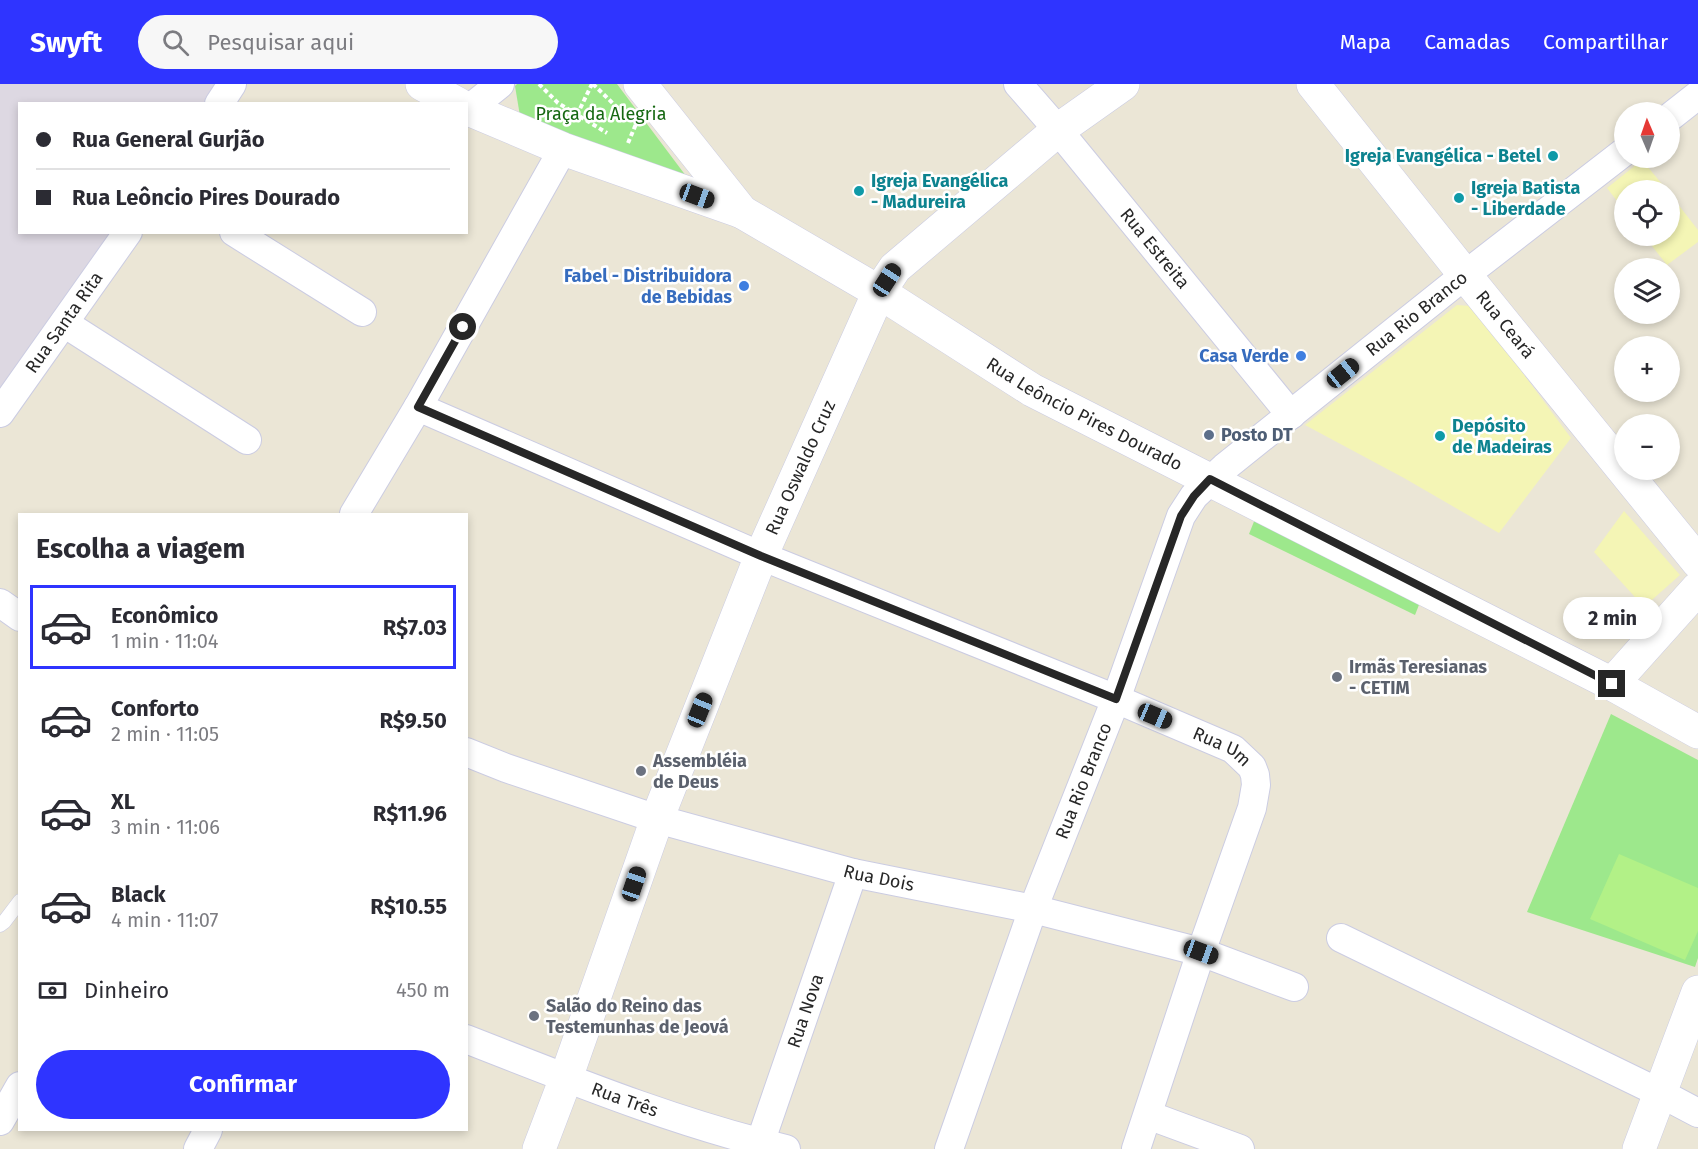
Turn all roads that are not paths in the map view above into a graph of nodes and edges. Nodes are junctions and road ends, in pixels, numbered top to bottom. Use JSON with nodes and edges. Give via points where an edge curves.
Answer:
{"nodes":[{"id":1,"x":232,"y":84,"type":"edge"},
{"id":2,"x":423,"y":84,"type":"edge"},
{"id":3,"x":500,"y":84,"type":"edge"},
{"id":4,"x":640,"y":84,"type":"edge"},
{"id":5,"x":1018,"y":84,"type":"edge"},
{"id":6,"x":1123,"y":84,"type":"edge"},
{"id":7,"x":1313,"y":84,"type":"edge"},
{"id":8,"x":1698,"y":95,"type":"edge"},
{"id":9,"x":220,"y":102,"type":"edge"},
{"id":10,"x":455,"y":102,"type":"edge"},
{"id":11,"x":468,"y":104,"type":"edge"},
{"id":12,"x":468,"y":109,"type":"edge"},
{"id":13,"x":1680,"y":109,"type":"edge"},
{"id":14,"x":1058,"y":130,"type":"junction"},
{"id":15,"x":563,"y":148,"type":"junction"},
{"id":16,"x":1614,"y":160,"type":"edge"},
{"id":17,"x":742,"y":212,"type":"junction"},
{"id":18,"x":127,"y":234,"type":"edge"},
{"id":19,"x":237,"y":234,"type":"edge"},
{"id":20,"x":1464,"y":274,"type":"junction"},
{"id":21,"x":879,"y":292,"type":"junction"},
{"id":22,"x":362,"y":312,"type":"dead end"},
{"id":23,"x":64,"y":323,"type":"junction"},
{"id":24,"x":418,"y":407,"type":"junction"},
{"id":25,"x":0,"y":413,"type":"edge"},
{"id":26,"x":1291,"y":415,"type":"junction"},
{"id":27,"x":247,"y":440,"type":"dead end"},
{"id":28,"x":1210,"y":479,"type":"junction"},
{"id":29,"x":355,"y":513,"type":"edge"},
{"id":30,"x":761,"y":556,"type":"junction"},
{"id":31,"x":1698,"y":562,"type":"edge"},
{"id":32,"x":1698,"y":588,"type":"edge"},
{"id":33,"x":0,"y":603,"type":"edge"},
{"id":34,"x":18,"y":616,"type":"edge"},
{"id":35,"x":1612,"y":684,"type":"junction"},
{"id":36,"x":1116,"y":699,"type":"junction"},
{"id":37,"x":1698,"y":732,"type":"edge"},
{"id":38,"x":468,"y":753,"type":"edge"},
{"id":39,"x":657,"y":819,"type":"junction"},
{"id":40,"x":853,"y":873,"type":"junction"},
{"id":41,"x":18,"y":904,"type":"edge"},
{"id":42,"x":1033,"y":909,"type":"junction"},
{"id":43,"x":0,"y":925,"type":"edge"},
{"id":44,"x":1341,"y":938,"type":"dead end"},
{"id":45,"x":1201,"y":952,"type":"junction"},
{"id":46,"x":1294,"y":987,"type":"dead end"},
{"id":47,"x":1698,"y":992,"type":"edge"},
{"id":48,"x":468,"y":1040,"type":"edge"},
{"id":49,"x":566,"y":1078,"type":"junction"},
{"id":50,"x":18,"y":1090,"type":"edge"},
{"id":51,"x":1660,"y":1093,"type":"junction"},
{"id":52,"x":1698,"y":1113,"type":"edge"},
{"id":53,"x":1148,"y":1115,"type":"junction"},
{"id":54,"x":0,"y":1121,"type":"edge"},
{"id":55,"x":207,"y":1131,"type":"edge"},
{"id":56,"x":768,"y":1147,"type":"edge"},
{"id":57,"x":198,"y":1149,"type":"edge"},
{"id":58,"x":539,"y":1149,"type":"edge"},
{"id":59,"x":950,"y":1149,"type":"edge"},
{"id":60,"x":1136,"y":1149,"type":"edge"},
{"id":61,"x":1240,"y":1149,"type":"edge"},
{"id":62,"x":1639,"y":1149,"type":"edge"}],
"edges":[{"from":1,"to":9,"type":"street"},
{"from":2,"to":10,"type":"street","name":"Rua Leôncio Pires Dourado"},
{"from":3,"to":11,"type":"street"},
{"from":4,"to":17,"type":"street"},
{"from":5,"to":14,"type":"street","name":"Rua Estreita"},
{"from":6,"to":14,"type":"street","name":"Rua Oswaldo Cruz"},
{"from":7,"to":20,"type":"street","name":"Rua Ceará"},
{"from":8,"to":13,"type":"street"},
{"from":12,"to":15,"type":"street","name":"Rua Leôncio Pires Dourado"},
{"from":14,"to":21,"type":"street","name":"Rua Oswaldo Cruz","via":[[895,268]]},
{"from":14,"to":26,"type":"street","name":"Rua Estreita"},
{"from":15,"to":17,"type":"street","name":"Rua Leôncio Pires Dourado"},
{"from":15,"to":24,"type":"street"},
{"from":16,"to":20,"type":"street","name":"Rua Rio Branco"},
{"from":17,"to":21,"type":"street","name":"Rua Leôncio Pires Dourado"},
{"from":18,"to":23,"type":"street","name":"Rua Santa Rita"},
{"from":19,"to":22,"type":"street"},
{"from":20,"to":26,"type":"street","name":"Rua Rio Branco"},
{"from":20,"to":31,"type":"street","name":"Rua Ceará"},
{"from":21,"to":28,"type":"street","name":"Rua Leôncio Pires Dourado","via":[[1032,390]]},
{"from":21,"to":30,"type":"street","name":"Rua Oswaldo Cruz"},
{"from":23,"to":25,"type":"street","name":"Rua Santa Rita"},
{"from":23,"to":27,"type":"street"},
{"from":24,"to":29,"type":"street"},
{"from":24,"to":30,"type":"street","name":"Rua Um"},
{"from":26,"to":28,"type":"street","name":"Rua Rio Branco"},
{"from":28,"to":35,"type":"street","name":"Rua Leôncio Pires Dourado"},
{"from":28,"to":36,"type":"street","name":"Rua Rio Branco","via":[[1181,516]]},
{"from":30,"to":36,"type":"street","name":"Rua Um"},
{"from":30,"to":39,"type":"street","name":"Rua Oswaldo Cruz"},
{"from":32,"to":35,"type":"street"},
{"from":33,"to":34,"type":"street"},
{"from":35,"to":37,"type":"street","name":"Rua Leôncio Pires Dourado"},
{"from":36,"to":42,"type":"street","name":"Rua Rio Branco"},
{"from":36,"to":45,"type":"street","name":"Rua Um","via":[[1233,749],[1255,775],[1252,808]]},
{"from":38,"to":39,"type":"street","name":"Rua Dois"},
{"from":39,"to":40,"type":"street","name":"Rua Dois"},
{"from":39,"to":49,"type":"street","name":"Rua Oswaldo Cruz"},
{"from":40,"to":42,"type":"street","name":"Rua Dois"},
{"from":40,"to":56,"type":"street","name":"Rua Nova"},
{"from":41,"to":43,"type":"lane"},
{"from":42,"to":45,"type":"street","name":"Rua Dois"},
{"from":42,"to":59,"type":"street","name":"Rua Rio Branco"},
{"from":44,"to":51,"type":"street"},
{"from":45,"to":46,"type":"street","name":"Rua Dois"},
{"from":45,"to":53,"type":"street","name":"Rua Um"},
{"from":47,"to":51,"type":"street"},
{"from":48,"to":49,"type":"street","name":"Rua Três"},
{"from":49,"to":56,"type":"street","name":"Rua Três"},
{"from":49,"to":58,"type":"street","name":"Rua Oswaldo Cruz"},
{"from":50,"to":54,"type":"street"},
{"from":51,"to":52,"type":"street"},
{"from":51,"to":62,"type":"street"},
{"from":53,"to":60,"type":"street","name":"Rua Um"},
{"from":53,"to":61,"type":"street"},
{"from":55,"to":57,"type":"street"}]}
